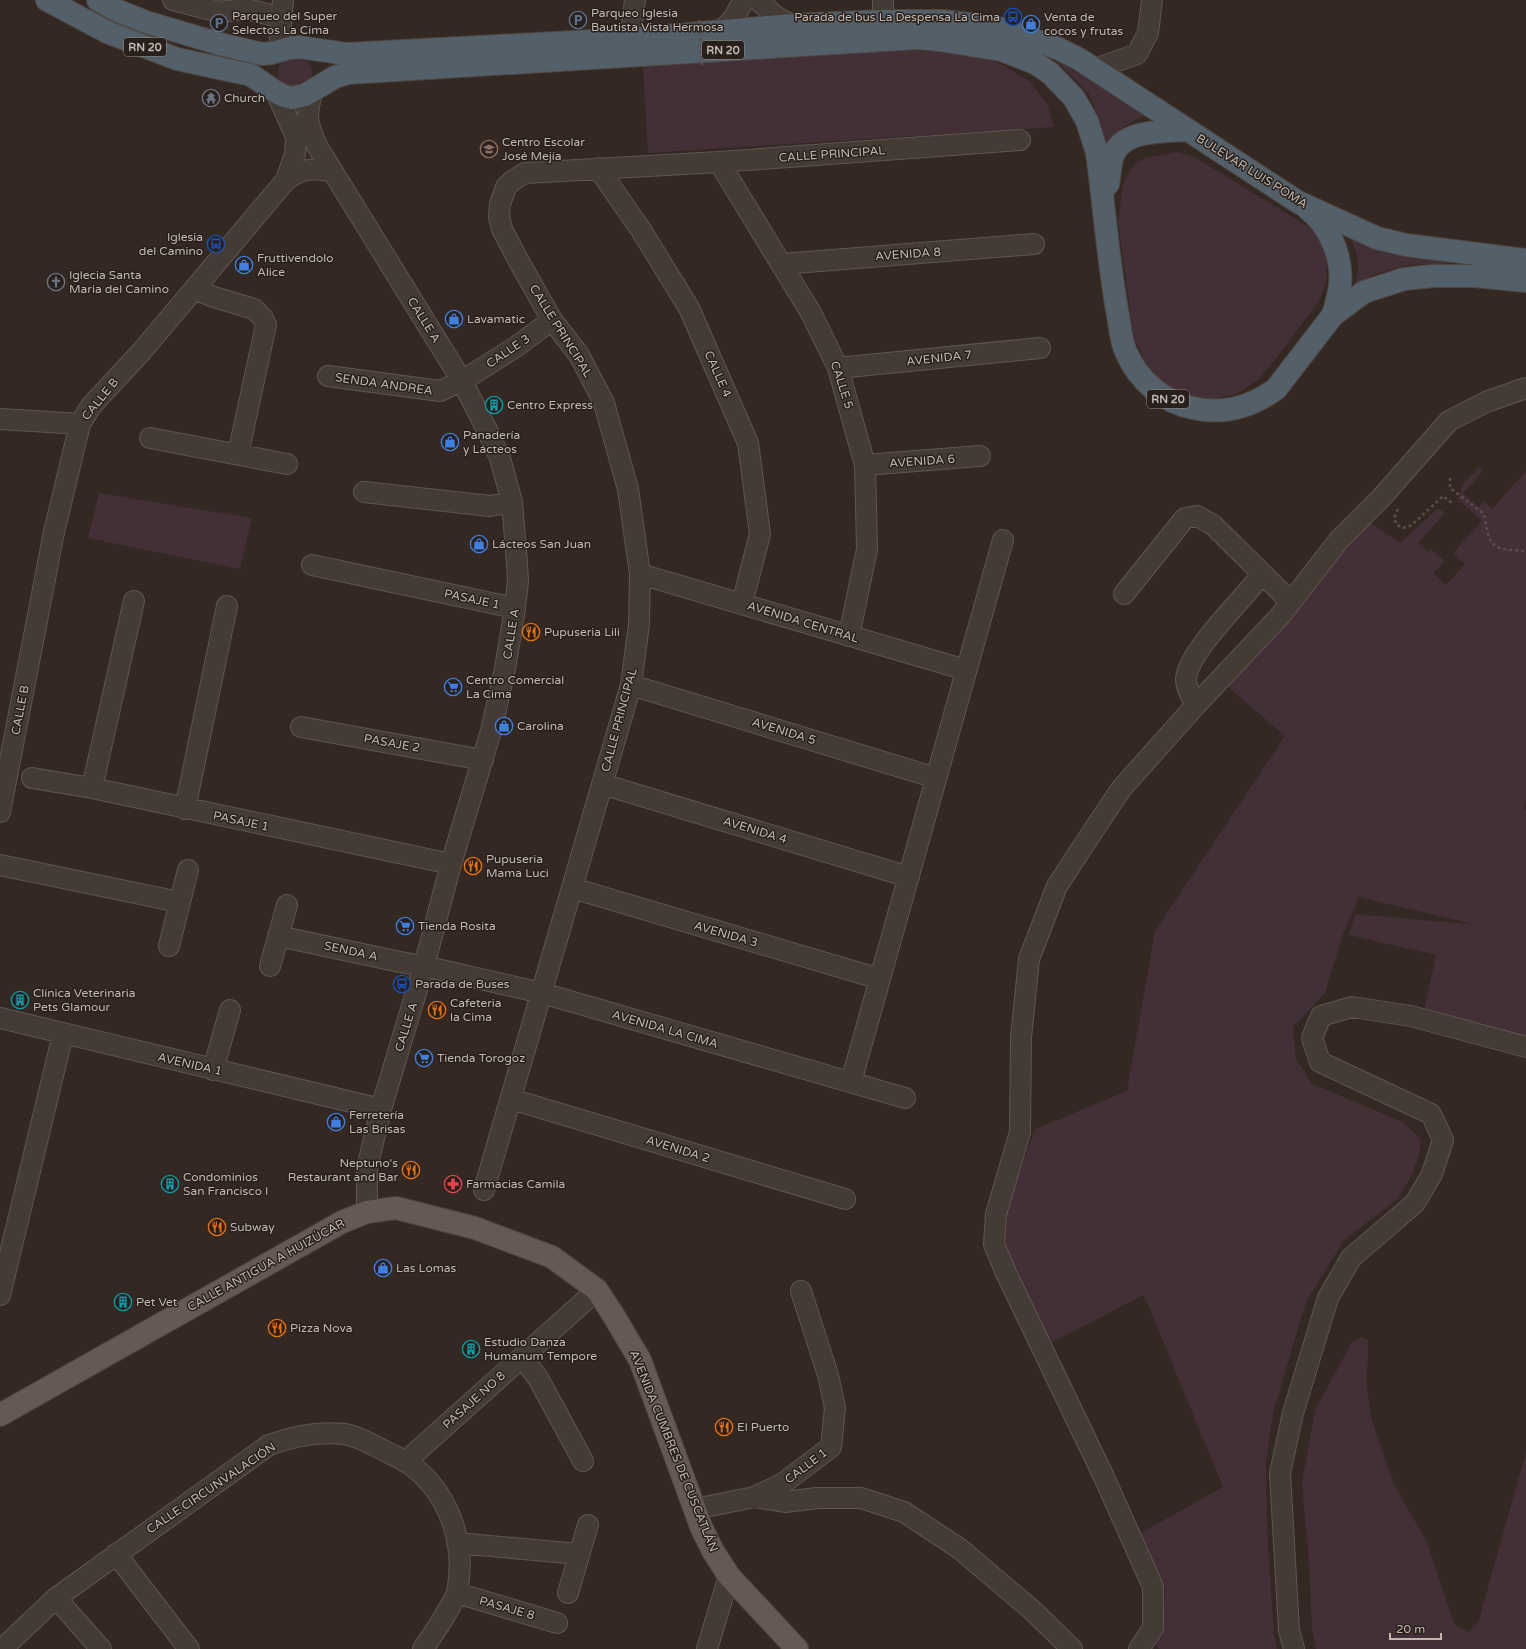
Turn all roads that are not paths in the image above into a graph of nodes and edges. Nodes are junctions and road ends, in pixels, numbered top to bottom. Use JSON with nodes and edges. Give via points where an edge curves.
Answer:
{"nodes":[{"id":1,"x":47,"y":0,"type":"edge"},
{"id":2,"x":98,"y":0,"type":"edge"},
{"id":3,"x":173,"y":0,"type":"edge"},
{"id":4,"x":635,"y":0,"type":"edge"},
{"id":5,"x":744,"y":0,"type":"edge"},
{"id":6,"x":758,"y":0,"type":"edge"},
{"id":7,"x":1152,"y":0,"type":"edge"},
{"id":8,"x":248,"y":5,"type":"edge"},
{"id":9,"x":282,"y":9,"type":"edge"},
{"id":10,"x":883,"y":10,"type":"edge"},
{"id":11,"x":792,"y":25,"type":"junction"},
{"id":12,"x":721,"y":31,"type":"junction"},
{"id":13,"x":630,"y":39,"type":"junction"},
{"id":14,"x":313,"y":50,"type":"junction"},
{"id":15,"x":279,"y":51,"type":"junction"},
{"id":16,"x":1095,"y":69,"type":"junction"},
{"id":17,"x":317,"y":88,"type":"junction"},
{"id":18,"x":276,"y":92,"type":"junction"},
{"id":19,"x":1186,"y":130,"type":"junction"},
{"id":20,"x":1020,"y":140,"type":"dead end"},
{"id":21,"x":719,"y":162,"type":"junction"},
{"id":22,"x":598,"y":168,"type":"junction"},
{"id":23,"x":332,"y":172,"type":"junction"},
{"id":24,"x":286,"y":180,"type":"junction"},
{"id":25,"x":1298,"y":202,"type":"junction"},
{"id":26,"x":1105,"y":210,"type":"junction"},
{"id":27,"x":1034,"y":244,"type":"dead end"},
{"id":28,"x":1526,"y":260,"type":"edge"},
{"id":29,"x":782,"y":264,"type":"junction"},
{"id":30,"x":1526,"y":281,"type":"edge"},
{"id":31,"x":195,"y":288,"type":"junction"},
{"id":32,"x":1333,"y":315,"type":"junction"},
{"id":33,"x":552,"y":320,"type":"junction"},
{"id":34,"x":1040,"y":348,"type":"dead end"},
{"id":35,"x":838,"y":368,"type":"junction"},
{"id":36,"x":328,"y":376,"type":"dead end"},
{"id":37,"x":462,"y":380,"type":"junction"},
{"id":38,"x":1526,"y":388,"type":"edge"},
{"id":39,"x":0,"y":419,"type":"edge"},
{"id":40,"x":80,"y":424,"type":"junction"},
{"id":41,"x":150,"y":438,"type":"dead end"},
{"id":42,"x":238,"y":454,"type":"junction"},
{"id":43,"x":980,"y":456,"type":"dead end"},
{"id":44,"x":287,"y":464,"type":"dead end"},
{"id":45,"x":865,"y":465,"type":"junction"},
{"id":46,"x":364,"y":492,"type":"dead end"},
{"id":47,"x":512,"y":502,"type":"junction"},
{"id":48,"x":1003,"y":540,"type":"dead end"},
{"id":49,"x":312,"y":565,"type":"dead end"},
{"id":50,"x":640,"y":574,"type":"junction"},
{"id":51,"x":1262,"y":574,"type":"junction"},
{"id":52,"x":1124,"y":594,"type":"dead end"},
{"id":53,"x":134,"y":601,"type":"dead end"},
{"id":54,"x":1290,"y":602,"type":"junction"},
{"id":55,"x":742,"y":604,"type":"junction"},
{"id":56,"x":227,"y":606,"type":"dead end"},
{"id":57,"x":515,"y":608,"type":"junction"},
{"id":58,"x":849,"y":636,"type":"junction"},
{"id":59,"x":966,"y":670,"type":"junction"},
{"id":60,"x":631,"y":685,"type":"junction"},
{"id":61,"x":1196,"y":705,"type":"junction"},
{"id":62,"x":301,"y":727,"type":"dead end"},
{"id":63,"x":483,"y":760,"type":"junction"},
{"id":64,"x":32,"y":778,"type":"dead end"},
{"id":65,"x":936,"y":778,"type":"junction"},
{"id":66,"x":602,"y":784,"type":"junction"},
{"id":67,"x":3,"y":786,"type":"edge"},
{"id":68,"x":92,"y":788,"type":"junction"},
{"id":69,"x":185,"y":809,"type":"junction"},
{"id":70,"x":0,"y":812,"type":"edge"},
{"id":71,"x":451,"y":864,"type":"junction"},
{"id":72,"x":0,"y":865,"type":"edge"},
{"id":73,"x":188,"y":870,"type":"dead end"},
{"id":74,"x":908,"y":876,"type":"junction"},
{"id":75,"x":572,"y":888,"type":"junction"},
{"id":76,"x":179,"y":902,"type":"junction"},
{"id":77,"x":286,"y":905,"type":"dead end"},
{"id":78,"x":278,"y":936,"type":"junction"},
{"id":79,"x":169,"y":946,"type":"dead end"},
{"id":80,"x":270,"y":966,"type":"dead end"},
{"id":81,"x":424,"y":966,"type":"junction"},
{"id":82,"x":880,"y":979,"type":"junction"},
{"id":83,"x":542,"y":993,"type":"junction"},
{"id":84,"x":230,"y":1010,"type":"dead end"},
{"id":85,"x":0,"y":1018,"type":"edge"},
{"id":86,"x":63,"y":1034,"type":"junction"},
{"id":87,"x":1526,"y":1047,"type":"edge"},
{"id":88,"x":213,"y":1070,"type":"junction"},
{"id":89,"x":851,"y":1082,"type":"junction"},
{"id":90,"x":905,"y":1098,"type":"dead end"},
{"id":91,"x":511,"y":1099,"type":"junction"},
{"id":92,"x":380,"y":1109,"type":"junction"},
{"id":93,"x":484,"y":1190,"type":"dead end"},
{"id":94,"x":844,"y":1199,"type":"dead end"},
{"id":95,"x":367,"y":1212,"type":"junction"},
{"id":96,"x":597,"y":1290,"type":"junction"},
{"id":97,"x":801,"y":1291,"type":"dead end"},
{"id":98,"x":0,"y":1295,"type":"edge"},
{"id":99,"x":522,"y":1357,"type":"junction"},
{"id":100,"x":0,"y":1415,"type":"edge"},
{"id":101,"x":583,"y":1461,"type":"dead end"},
{"id":102,"x":406,"y":1462,"type":"junction"},
{"id":103,"x":754,"y":1498,"type":"junction"},
{"id":104,"x":695,"y":1509,"type":"junction"},
{"id":105,"x":588,"y":1525,"type":"dead end"},
{"id":106,"x":457,"y":1543,"type":"junction"},
{"id":107,"x":116,"y":1554,"type":"junction"},
{"id":108,"x":579,"y":1554,"type":"junction"},
{"id":109,"x":729,"y":1576,"type":"junction"},
{"id":110,"x":457,"y":1593,"type":"junction"},
{"id":111,"x":568,"y":1593,"type":"dead end"},
{"id":112,"x":56,"y":1598,"type":"junction"},
{"id":113,"x":558,"y":1623,"type":"dead end"},
{"id":114,"x":2,"y":1649,"type":"edge"},
{"id":115,"x":101,"y":1649,"type":"edge"},
{"id":116,"x":189,"y":1649,"type":"edge"},
{"id":117,"x":423,"y":1649,"type":"edge"},
{"id":118,"x":707,"y":1649,"type":"edge"},
{"id":119,"x":797,"y":1649,"type":"edge"},
{"id":120,"x":1072,"y":1649,"type":"edge"},
{"id":121,"x":1139,"y":1649,"type":"edge"},
{"id":122,"x":1294,"y":1649,"type":"edge"}],
"edges":[{"from":1,"to":18,"type":"highway","number":"RN 20","via":[[107,32],[177,59],[251,75]]},
{"from":2,"to":15,"type":"highway","number":"RN 20","via":[[146,22],[213,42],[262,54]]},
{"from":3,"to":8,"type":"street","via":[[219,12]]},
{"from":4,"to":13,"type":"street"},
{"from":5,"to":12,"type":"street","via":[[733,19]]},
{"from":6,"to":11,"type":"street","via":[[775,16]]},
{"from":7,"to":16,"type":"street","via":[[1148,33],[1137,54]]},
{"from":8,"to":9,"type":"street"},
{"from":9,"to":15,"type":"street"},
{"from":10,"to":11,"type":"highway","number":"RN 20"},
{"from":10,"to":16,"type":"highway","number":"RN 20","via":[[942,21],[995,27],[1028,36],[1057,48]]},
{"from":11,"to":12,"type":"highway","number":"RN 20"},
{"from":12,"to":13,"type":"highway","number":"RN 20"},
{"from":13,"to":14,"type":"highway","number":"RN 20","via":[[346,54]]},
{"from":14,"to":15,"type":"highway","number":"RN 20","via":[[299,47]]},
{"from":14,"to":17,"type":"highway","via":[[319,55],[324,70],[324,78]]},
{"from":15,"to":18,"type":"highway","via":[[272,59],[269,74]]},
{"from":16,"to":19,"type":"highway","number":"RN 20"},
{"from":17,"to":18,"type":"highway","number":"RN 20","via":[[305,95],[291,98]]},
{"from":17,"to":23,"type":"street","name":"CALLE A","via":[[307,108],[309,127]]},
{"from":17,"to":26,"type":"highway","number":"RN 20","via":[[335,77],[348,73],[917,38],[981,46],[1001,50],[1036,63],[1050,73],[1074,98],[1093,135]]},
{"from":18,"to":24,"type":"street","name":"CALLE B","via":[[296,137],[295,154]]},
{"from":19,"to":25,"type":"highway","name":"BULEVAR LUIS POMA","number":"RN 20"},
{"from":19,"to":26,"type":"highway","via":[[1143,135],[1127,140],[1119,146],[1113,155]]},
{"from":20,"to":21,"type":"street","name":"CALLE PRINCIPAL"},
{"from":21,"to":22,"type":"street","name":"CALLE PRINCIPAL"},
{"from":21,"to":29,"type":"street","name":"CALLE 5"},
{"from":22,"to":33,"type":"street","name":"CALLE PRINCIPAL","via":[[525,173],[512,181],[502,195],[499,217],[502,229]]},
{"from":22,"to":55,"type":"street","name":"CALLE 4","via":[[641,230],[689,308],[748,443],[760,534]]},
{"from":23,"to":24,"type":"street","via":[[313,168],[303,170]]},
{"from":23,"to":37,"type":"street","name":"CALLE A"},
{"from":24,"to":31,"type":"street","name":"CALLE B"},
{"from":25,"to":28,"type":"highway","name":"BULEVAR LUIS POMA","number":"RN 20","via":[[1377,238],[1406,245]]},
{"from":25,"to":32,"type":"highway","via":[[1322,224],[1337,252],[1340,284]]},
{"from":26,"to":32,"type":"highway","number":"RN 20","via":[[1113,285],[1125,350],[1139,374],[1171,401],[1194,409],[1216,411],[1256,402],[1276,389]]},
{"from":27,"to":29,"type":"street","name":"AVENIDA 8"},
{"from":29,"to":35,"type":"street","name":"CALLE 5","via":[[812,312]]},
{"from":30,"to":32,"type":"highway","number":"RN 20","via":[[1453,275],[1404,279],[1364,292]]},
{"from":31,"to":40,"type":"street","name":"CALLE B","via":[[91,406]]},
{"from":31,"to":42,"type":"street","via":[[214,297],[254,309],[266,325]]},
{"from":33,"to":37,"type":"street","name":"CALLE 3","via":[[517,346]]},
{"from":33,"to":50,"type":"street","name":"CALLE PRINCIPAL","via":[[579,355],[604,403],[628,488]]},
{"from":34,"to":35,"type":"street","name":"AVENIDA 7"},
{"from":35,"to":45,"type":"street","name":"CALLE 5"},
{"from":36,"to":37,"type":"street","name":"SENDA ANDREA","via":[[440,391]]},
{"from":37,"to":47,"type":"street","name":"CALLE A","via":[[500,458]]},
{"from":38,"to":54,"type":"street","via":[[1486,402],[1449,421],[1381,498],[1339,540]]},
{"from":39,"to":40,"type":"street"},
{"from":40,"to":67,"type":"street","name":"CALLE B","via":[[54,532]]},
{"from":41,"to":42,"type":"street"},
{"from":42,"to":44,"type":"street"},
{"from":43,"to":45,"type":"street","name":"AVENIDA 6"},
{"from":45,"to":58,"type":"street","name":"CALLE 5","via":[[867,549]]},
{"from":46,"to":47,"type":"street","via":[[490,506]]},
{"from":47,"to":57,"type":"street","name":"CALLE A","via":[[518,581]]},
{"from":48,"to":59,"type":"street"},
{"from":49,"to":57,"type":"street","name":"PASAJE 1"},
{"from":50,"to":55,"type":"street","name":"AVENIDA CENTRAL"},
{"from":50,"to":60,"type":"street","name":"CALLE PRINCIPAL","via":[[639,624]]},
{"from":51,"to":52,"type":"street","via":[[1212,525],[1197,516],[1185,518]]},
{"from":51,"to":54,"type":"street"},
{"from":51,"to":61,"type":"street","via":[[1194,656],[1186,679]]},
{"from":53,"to":68,"type":"street"},
{"from":54,"to":61,"type":"street","via":[[1280,616]]},
{"from":55,"to":58,"type":"street","name":"AVENIDA CENTRAL"},
{"from":56,"to":69,"type":"street"},
{"from":57,"to":63,"type":"street","name":"CALLE A","via":[[505,669]]},
{"from":58,"to":59,"type":"street","name":"AVENIDA CENTRAL"},
{"from":59,"to":65,"type":"street"},
{"from":60,"to":65,"type":"street","name":"AVENIDA 5"},
{"from":60,"to":66,"type":"street","name":"CALLE PRINCIPAL"},
{"from":61,"to":121,"type":"street","via":[[1121,790],[1093,831],[1057,886],[1029,959],[1021,1038],[1020,1132],[996,1214],[994,1244],[1153,1587],[1153,1628]]},
{"from":62,"to":63,"type":"street","name":"PASAJE 2"},
{"from":63,"to":71,"type":"street","name":"CALLE A"},
{"from":64,"to":68,"type":"street","name":"PASAJE 1"},
{"from":65,"to":74,"type":"street"},
{"from":66,"to":74,"type":"street","name":"AVENIDA 4"},
{"from":66,"to":75,"type":"street","name":"CALLE PRINCIPAL"},
{"from":67,"to":70,"type":"street","name":"CALLE B"},
{"from":68,"to":69,"type":"street","name":"PASAJE 1"},
{"from":69,"to":71,"type":"street","name":"PASAJE 1"},
{"from":71,"to":81,"type":"street","name":"CALLE A"},
{"from":72,"to":76,"type":"street"},
{"from":73,"to":76,"type":"street"},
{"from":74,"to":82,"type":"street"},
{"from":75,"to":82,"type":"street","name":"AVENIDA 3"},
{"from":75,"to":83,"type":"street","name":"CALLE PRINCIPAL"},
{"from":76,"to":79,"type":"street"},
{"from":77,"to":78,"type":"street"},
{"from":78,"to":80,"type":"street"},
{"from":78,"to":81,"type":"street","name":"SENDA A"},
{"from":81,"to":83,"type":"street","name":"AVENIDA LA CIMA"},
{"from":81,"to":92,"type":"street","name":"CALLE A"},
{"from":82,"to":89,"type":"street"},
{"from":83,"to":89,"type":"street","name":"AVENIDA LA CIMA"},
{"from":83,"to":91,"type":"street","name":"CALLE PRINCIPAL"},
{"from":84,"to":88,"type":"street"},
{"from":85,"to":86,"type":"street","name":"AVENIDA 1"},
{"from":86,"to":88,"type":"street","name":"AVENIDA 1"},
{"from":86,"to":98,"type":"street"},
{"from":87,"to":122,"type":"street","via":[[1411,1016],[1352,1007],[1321,1016],[1312,1038],[1320,1062],[1431,1114],[1442,1140],[1432,1174],[1415,1203],[1351,1258],[1328,1298],[1295,1406],[1280,1473],[1289,1630]]},
{"from":88,"to":92,"type":"street","name":"AVENIDA 1"},
{"from":89,"to":90,"type":"street","name":"AVENIDA LA CIMA"},
{"from":91,"to":93,"type":"street","name":"CALLE PRINCIPAL"},
{"from":91,"to":94,"type":"street","name":"AVENIDA 2"},
{"from":92,"to":95,"type":"street","name":"CALLE A","via":[[367,1168]]},
{"from":95,"to":96,"type":"main road","name":"AVENIDA CUMBRES DE CUSCATLÁN","via":[[396,1208],[474,1228],[552,1257]]},
{"from":95,"to":100,"type":"main road","name":"CALLE ANTIGUA A HUIZÚCAR","via":[[342,1222]]},
{"from":96,"to":99,"type":"street","name":"PASAJE NO 8"},
{"from":96,"to":104,"type":"main road","name":"AVENIDA CUMBRES DE CUSCATLÁN","via":[[640,1360]]},
{"from":97,"to":103,"type":"street","name":"CALLE 1","via":[[828,1375],[835,1408],[831,1447],[782,1484]]},
{"from":99,"to":101,"type":"street","via":[[538,1378]]},
{"from":99,"to":102,"type":"street","name":"PASAJE NO 8"},
{"from":102,"to":106,"type":"street","name":"CALLE CIRCUNVALACIÓN","via":[[426,1480],[445,1503],[455,1529]]},
{"from":102,"to":107,"type":"street","name":"CALLE CIRCUNVALACIÓN","via":[[365,1441],[344,1434],[310,1434],[269,1445]]},
{"from":103,"to":104,"type":"street","name":"CALLE 1"},
{"from":103,"to":120,"type":"street","via":[[784,1502],[817,1498],[861,1498],[904,1512],[960,1549],[1032,1610]]},
{"from":104,"to":109,"type":"main road","name":"AVENIDA CUMBRES DE CUSCATLÁN","via":[[713,1551]]},
{"from":105,"to":108,"type":"street"},
{"from":106,"to":108,"type":"street"},
{"from":106,"to":110,"type":"street","name":"CALLE CIRCUNVALACIÓN"},
{"from":107,"to":112,"type":"street","name":"CALLE CIRCUNVALACIÓN"},
{"from":107,"to":116,"type":"street"},
{"from":108,"to":111,"type":"street"},
{"from":109,"to":118,"type":"street"},
{"from":109,"to":119,"type":"main road","name":"AVENIDA CUMBRES DE CUSCATLÁN"},
{"from":110,"to":113,"type":"street","name":"PASAJE 8"},
{"from":110,"to":117,"type":"street","name":"CALLE CIRCUNVALACIÓN","via":[[441,1624]]},
{"from":112,"to":114,"type":"street","name":"CALLE CIRCUNVALACIÓN"},
{"from":112,"to":115,"type":"street"}]}
